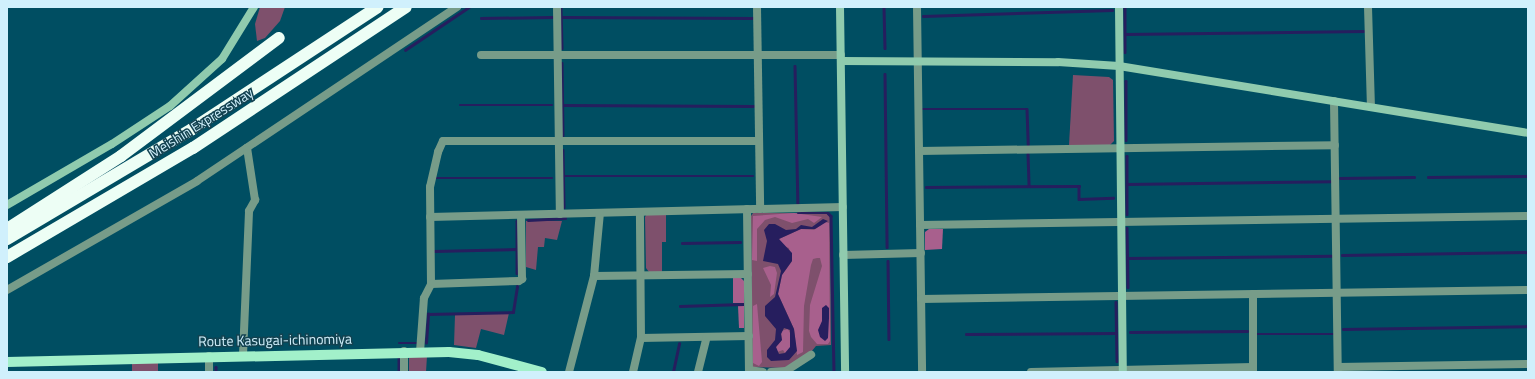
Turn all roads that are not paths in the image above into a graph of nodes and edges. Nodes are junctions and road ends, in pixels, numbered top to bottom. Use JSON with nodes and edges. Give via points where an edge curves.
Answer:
{"nodes":[{"id":1,"x":254,"y":7,"type":"edge"},
{"id":2,"x":378,"y":7,"type":"edge"},
{"id":3,"x":406,"y":7,"type":"edge"},
{"id":4,"x":457,"y":7,"type":"edge"},
{"id":5,"x":557,"y":7,"type":"edge"},
{"id":6,"x":757,"y":7,"type":"edge"},
{"id":7,"x":840,"y":7,"type":"edge"},
{"id":8,"x":917,"y":7,"type":"edge"},
{"id":9,"x":1118,"y":7,"type":"edge"},
{"id":10,"x":1368,"y":7,"type":"edge"},
{"id":11,"x":279,"y":38,"type":"dead end"},
{"id":12,"x":481,"y":55,"type":"dead end"},
{"id":13,"x":558,"y":55,"type":"junction"},
{"id":14,"x":758,"y":55,"type":"junction"},
{"id":15,"x":841,"y":58,"type":"junction"},
{"id":16,"x":918,"y":62,"type":"junction"},
{"id":17,"x":1119,"y":66,"type":"junction"},
{"id":18,"x":1334,"y":101,"type":"junction"},
{"id":19,"x":1371,"y":107,"type":"junction"},
{"id":20,"x":1528,"y":133,"type":"edge"},
{"id":21,"x":759,"y":141,"type":"junction"},
{"id":22,"x":559,"y":142,"type":"junction"},
{"id":23,"x":1335,"y":144,"type":"junction"},
{"id":24,"x":247,"y":148,"type":"junction"},
{"id":25,"x":1120,"y":148,"type":"junction"},
{"id":26,"x":919,"y":151,"type":"junction"},
{"id":27,"x":7,"y":205,"type":"edge"},
{"id":28,"x":843,"y":207,"type":"junction"},
{"id":29,"x":747,"y":209,"type":"junction"},
{"id":30,"x":760,"y":209,"type":"junction"},
{"id":31,"x":640,"y":212,"type":"junction"},
{"id":32,"x":600,"y":213,"type":"junction"},
{"id":33,"x":560,"y":214,"type":"junction"},
{"id":34,"x":522,"y":215,"type":"junction"},
{"id":35,"x":1528,"y":216,"type":"edge"},
{"id":36,"x":430,"y":217,"type":"junction"},
{"id":37,"x":1336,"y":219,"type":"junction"},
{"id":38,"x":1121,"y":222,"type":"junction"},
{"id":39,"x":920,"y":225,"type":"junction"},
{"id":40,"x":7,"y":229,"type":"edge"},
{"id":41,"x":7,"y":239,"type":"edge"},
{"id":42,"x":921,"y":253,"type":"junction"},
{"id":43,"x":843,"y":255,"type":"junction"},
{"id":44,"x":7,"y":257,"type":"edge"},
{"id":45,"x":748,"y":274,"type":"junction"},
{"id":46,"x":641,"y":275,"type":"junction"},
{"id":47,"x":594,"y":276,"type":"junction"},
{"id":48,"x":431,"y":284,"type":"junction"},
{"id":49,"x":7,"y":290,"type":"edge"},
{"id":50,"x":1528,"y":290,"type":"edge"},
{"id":51,"x":1337,"y":293,"type":"junction"},
{"id":52,"x":1252,"y":294,"type":"junction"},
{"id":53,"x":1122,"y":296,"type":"junction"},
{"id":54,"x":921,"y":299,"type":"junction"},
{"id":55,"x":749,"y":336,"type":"junction"},
{"id":56,"x":707,"y":337,"type":"junction"},
{"id":57,"x":641,"y":338,"type":"junction"},
{"id":58,"x":404,"y":351,"type":"junction"},
{"id":59,"x":420,"y":352,"type":"junction"},
{"id":60,"x":244,"y":355,"type":"junction"},
{"id":61,"x":811,"y":355,"type":"dead end"},
{"id":62,"x":209,"y":356,"type":"junction"},
{"id":63,"x":7,"y":362,"type":"edge"},
{"id":64,"x":1528,"y":364,"type":"edge"},
{"id":65,"x":1338,"y":369,"type":"edge"},
{"id":66,"x":1253,"y":370,"type":"edge"},
{"id":67,"x":749,"y":371,"type":"edge"},
{"id":68,"x":1123,"y":371,"type":"edge"},
{"id":69,"x":209,"y":372,"type":"edge"},
{"id":70,"x":404,"y":372,"type":"edge"},
{"id":71,"x":542,"y":372,"type":"edge"},
{"id":72,"x":569,"y":372,"type":"edge"},
{"id":73,"x":633,"y":372,"type":"edge"},
{"id":74,"x":698,"y":372,"type":"edge"},
{"id":75,"x":763,"y":372,"type":"edge"},
{"id":76,"x":771,"y":372,"type":"edge"},
{"id":77,"x":845,"y":372,"type":"edge"},
{"id":78,"x":922,"y":372,"type":"edge"},
{"id":79,"x":1031,"y":372,"type":"edge"}],
"edges":[{"from":1,"to":27,"type":"street","via":[[222,60],[170,106],[112,144]]},
{"from":2,"to":41,"type":"highway","name":"Meishin Expressway","via":[[97,187]]},
{"from":3,"to":44,"type":"highway","name":"Meishin Expressway","via":[[192,148]]},
{"from":4,"to":24,"type":"street"},
{"from":5,"to":13,"type":"street"},
{"from":6,"to":14,"type":"street"},
{"from":7,"to":15,"type":"street"},
{"from":8,"to":16,"type":"street"},
{"from":9,"to":17,"type":"street"},
{"from":10,"to":19,"type":"street"},
{"from":11,"to":40,"type":"highway","via":[[121,156]]},
{"from":12,"to":13,"type":"street"},
{"from":13,"to":14,"type":"street"},
{"from":13,"to":22,"type":"street"},
{"from":14,"to":15,"type":"street"},
{"from":14,"to":21,"type":"street"},
{"from":15,"to":16,"type":"street"},
{"from":15,"to":28,"type":"street"},
{"from":16,"to":17,"type":"street","via":[[1058,62]]},
{"from":16,"to":26,"type":"street"},
{"from":17,"to":18,"type":"street"},
{"from":17,"to":25,"type":"street"},
{"from":18,"to":19,"type":"street"},
{"from":18,"to":23,"type":"street"},
{"from":19,"to":20,"type":"street"},
{"from":21,"to":22,"type":"street"},
{"from":21,"to":30,"type":"street"},
{"from":22,"to":33,"type":"street"},
{"from":22,"to":36,"type":"street","via":[[443,141],[432,175]]},
{"from":23,"to":25,"type":"street"},
{"from":23,"to":37,"type":"street"},
{"from":24,"to":49,"type":"street","via":[[197,181]]},
{"from":24,"to":60,"type":"street","via":[[255,200],[249,211]]},
{"from":25,"to":26,"type":"street"},
{"from":25,"to":38,"type":"street"},
{"from":26,"to":39,"type":"street"},
{"from":28,"to":30,"type":"street"},
{"from":28,"to":43,"type":"street"},
{"from":29,"to":30,"type":"street"},
{"from":29,"to":31,"type":"street"},
{"from":29,"to":45,"type":"street"},
{"from":31,"to":32,"type":"street"},
{"from":31,"to":46,"type":"street"},
{"from":32,"to":33,"type":"street"},
{"from":32,"to":47,"type":"street"},
{"from":33,"to":34,"type":"street"},
{"from":34,"to":36,"type":"street"},
{"from":34,"to":48,"type":"street","via":[[522,279]]},
{"from":35,"to":37,"type":"street"},
{"from":36,"to":48,"type":"street"},
{"from":37,"to":38,"type":"street"},
{"from":37,"to":51,"type":"street"},
{"from":38,"to":39,"type":"street"},
{"from":38,"to":53,"type":"street"},
{"from":39,"to":42,"type":"street"},
{"from":42,"to":43,"type":"street"},
{"from":42,"to":54,"type":"street"},
{"from":43,"to":77,"type":"street"},
{"from":45,"to":46,"type":"street"},
{"from":45,"to":55,"type":"street"},
{"from":46,"to":47,"type":"street"},
{"from":46,"to":57,"type":"street"},
{"from":47,"to":72,"type":"street"},
{"from":48,"to":59,"type":"street","via":[[424,298]]},
{"from":50,"to":51,"type":"street"},
{"from":51,"to":52,"type":"street"},
{"from":51,"to":65,"type":"street"},
{"from":52,"to":53,"type":"street"},
{"from":52,"to":66,"type":"street"},
{"from":53,"to":54,"type":"street"},
{"from":53,"to":68,"type":"street"},
{"from":54,"to":78,"type":"street"},
{"from":55,"to":56,"type":"street"},
{"from":55,"to":67,"type":"street"},
{"from":56,"to":57,"type":"street"},
{"from":56,"to":74,"type":"street"},
{"from":57,"to":73,"type":"street"},
{"from":58,"to":59,"type":"main road","name":"Route Kasugai-ichinomiya"},
{"from":58,"to":60,"type":"main road","name":"Route Kasugai-ichinomiya"},
{"from":58,"to":70,"type":"street"},
{"from":59,"to":71,"type":"main road","name":"Route Kasugai-ichinomiya","via":[[478,355]]},
{"from":60,"to":62,"type":"main road","name":"Route Kasugai-ichinomiya"},
{"from":61,"to":76,"type":"street","via":[[786,371]]},
{"from":62,"to":63,"type":"main road","name":"Route Kasugai-ichinomiya"},
{"from":62,"to":69,"type":"street"},
{"from":64,"to":65,"type":"street"},
{"from":66,"to":68,"type":"street"},
{"from":67,"to":75,"type":"street"},
{"from":68,"to":79,"type":"street"}]}
